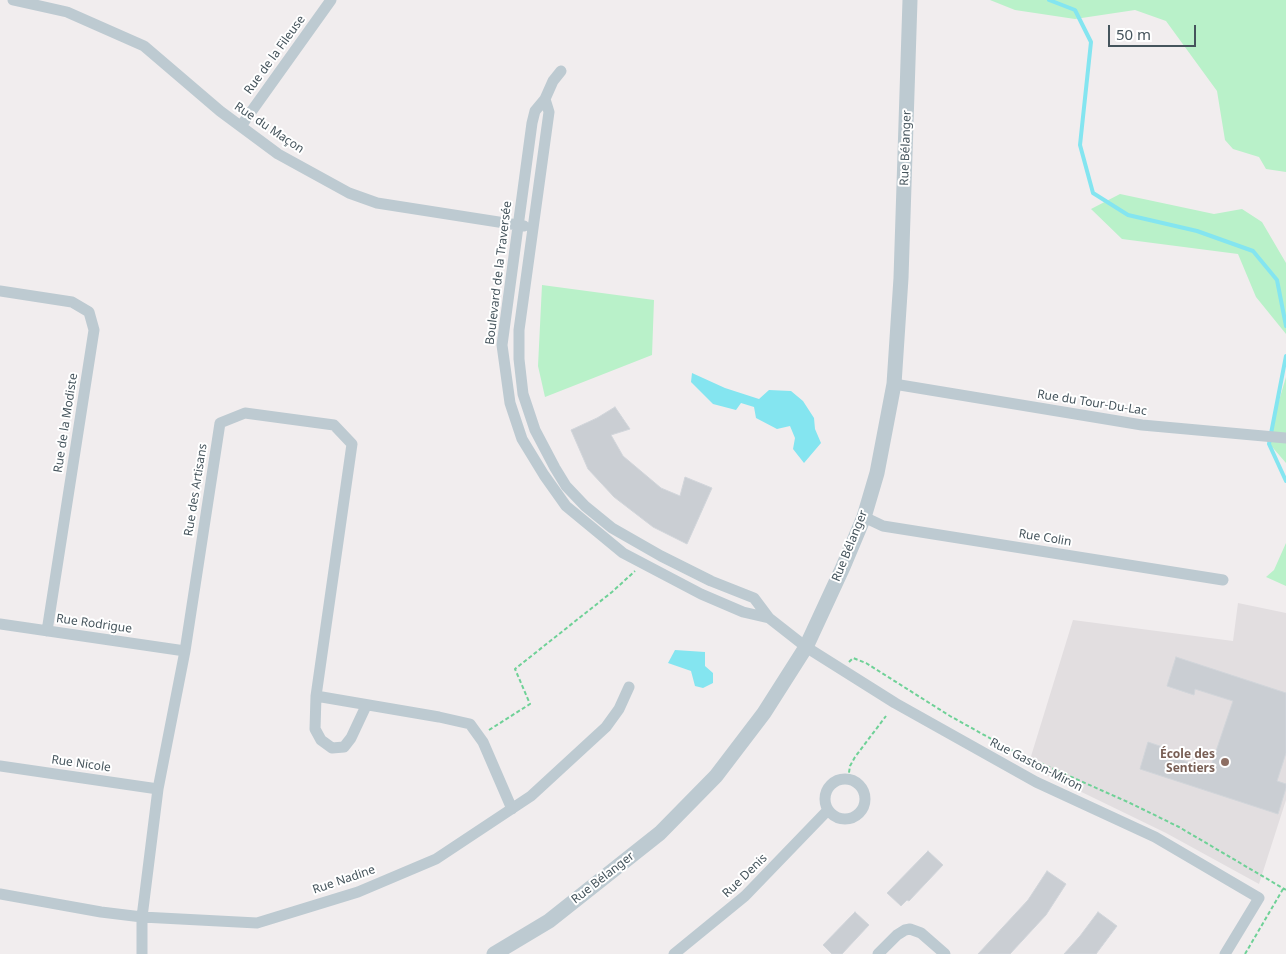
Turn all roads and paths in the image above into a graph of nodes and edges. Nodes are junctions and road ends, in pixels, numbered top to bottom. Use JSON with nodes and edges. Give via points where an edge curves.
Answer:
{"nodes":[{"id":1,"x":13,"y":0,"type":"edge"},
{"id":2,"x":331,"y":0,"type":"edge"},
{"id":3,"x":910,"y":0,"type":"edge"},
{"id":4,"x":561,"y":71,"type":"dead end"},
{"id":5,"x":545,"y":99,"type":"junction"},
{"id":6,"x":241,"y":126,"type":"junction"},
{"id":7,"x":518,"y":225,"type":"junction"},
{"id":8,"x":532,"y":228,"type":"junction"},
{"id":9,"x":0,"y":291,"type":"edge"},
{"id":10,"x":894,"y":384,"type":"junction"},
{"id":11,"x":1286,"y":438,"type":"edge"},
{"id":12,"x":864,"y":517,"type":"junction"},
{"id":13,"x":642,"y":564,"type":"junction"},
{"id":14,"x":1223,"y":580,"type":"dead end"},
{"id":15,"x":769,"y":618,"type":"junction"},
{"id":16,"x":0,"y":624,"type":"edge"},
{"id":17,"x":47,"y":631,"type":"junction"},
{"id":18,"x":806,"y":647,"type":"junction"},
{"id":19,"x":185,"y":651,"type":"junction"},
{"id":20,"x":842,"y":670,"type":"junction"},
{"id":21,"x":629,"y":687,"type":"dead end"},
{"id":22,"x":316,"y":696,"type":"junction"},
{"id":23,"x":366,"y":706,"type":"junction"},
{"id":24,"x":886,"y":716,"type":"dead end"},
{"id":25,"x":478,"y":736,"type":"junction"},
{"id":26,"x":0,"y":766,"type":"edge"},
{"id":27,"x":848,"y":779,"type":"junction"},
{"id":28,"x":158,"y":789,"type":"junction"},
{"id":29,"x":512,"y":809,"type":"junction"},
{"id":30,"x":828,"y":810,"type":"junction"},
{"id":31,"x":1284,"y":889,"type":"edge"},
{"id":32,"x":0,"y":894,"type":"edge"},
{"id":33,"x":142,"y":917,"type":"junction"},
{"id":34,"x":142,"y":954,"type":"edge"},
{"id":35,"x":494,"y":954,"type":"edge"},
{"id":36,"x":674,"y":954,"type":"edge"},
{"id":37,"x":878,"y":954,"type":"edge"},
{"id":38,"x":945,"y":954,"type":"edge"},
{"id":39,"x":1225,"y":954,"type":"edge"},
{"id":40,"x":1245,"y":954,"type":"edge"}],
"edges":[{"from":1,"to":6,"type":"street","name":"Rue du Maçon","via":[[67,12],[144,46]]},
{"from":2,"to":6,"type":"street","name":"Rue de la Fileuse"},
{"from":3,"to":10,"type":"street","name":"Rue Bélanger","via":[[902,278]]},
{"from":4,"to":5,"type":"street","name":"Boulevard de la Traversée"},
{"from":5,"to":7,"type":"street","name":"Boulevard de la Traversée","via":[[535,111],[532,123]]},
{"from":5,"to":8,"type":"street","name":"Boulevard de la Traversée","via":[[549,112]]},
{"from":6,"to":7,"type":"street","name":"Rue du Maçon","via":[[278,154],[349,193],[377,203]]},
{"from":7,"to":8,"type":"street","name":"Rue du Maçon"},
{"from":7,"to":13,"type":"street","name":"Boulevard de la Traversée","via":[[502,346],[510,403],[522,439],[566,506],[623,554]]},
{"from":8,"to":15,"type":"street","name":"Boulevard de la Traversée","via":[[519,330],[519,359],[523,394],[535,430],[555,468],[566,486],[585,506],[612,528],[710,581],[754,598]]},
{"from":9,"to":17,"type":"street","name":"Rue de la Modiste","via":[[72,302],[89,312],[94,330]]},
{"from":10,"to":11,"type":"street","name":"Rue du Tour-Du-Lac","via":[[1142,425]]},
{"from":10,"to":12,"type":"street","name":"Rue Bélanger","via":[[877,473]]},
{"from":12,"to":14,"type":"street","name":"Rue Colin","via":[[882,526]]},
{"from":12,"to":18,"type":"street","name":"Rue Bélanger"},
{"from":13,"to":15,"type":"street","name":"Boulevard de la Traversée","via":[[701,594]]},
{"from":13,"to":25,"type":"path","via":[[612,592],[514,669],[530,704]]},
{"from":15,"to":18,"type":"street","name":"Boulevard de la Traversée"},
{"from":16,"to":17,"type":"street","name":"Rue Rodrigue"},
{"from":17,"to":19,"type":"street","name":"Rue Rodrigue"},
{"from":18,"to":20,"type":"street","name":"Rue Gaston-Miron"},
{"from":18,"to":35,"type":"street","name":"Rue Bélanger","via":[[764,713],[716,776],[660,833],[549,921]]},
{"from":19,"to":22,"type":"street","name":"Rue des Artisans","via":[[220,423],[245,413],[334,425],[352,444]]},
{"from":19,"to":28,"type":"street","name":"Rue des Artisans"},
{"from":20,"to":31,"type":"path","via":[[852,658],[866,663],[1013,751],[1187,831]]},
{"from":20,"to":39,"type":"street","name":"Rue Gaston-Miron","via":[[993,759],[1062,795],[1155,837],[1259,898]]},
{"from":21,"to":29,"type":"street","name":"Rue Nadine","via":[[606,728],[531,796]]},
{"from":22,"to":23,"type":"street"},
{"from":22,"to":23,"type":"street","name":"Rue des Artisans","via":[[315,729],[321,740],[332,748],[344,747]]},
{"from":23,"to":25,"type":"street","via":[[470,724]]},
{"from":24,"to":27,"type":"path","via":[[855,757]]},
{"from":25,"to":29,"type":"street"},
{"from":26,"to":28,"type":"street","name":"Rue Nicole"},
{"from":27,"to":30,"type":"street","via":[[829,786],[824,798]]},
{"from":27,"to":30,"type":"street","via":[[863,790],[862,810],[845,819]]},
{"from":28,"to":33,"type":"street","name":"Rue des Artisans"},
{"from":29,"to":33,"type":"street","name":"Rue Nadine","via":[[436,859],[358,892],[257,923]]},
{"from":30,"to":36,"type":"street","name":"Rue Denis","via":[[745,896]]},
{"from":31,"to":40,"type":"path"},
{"from":32,"to":33,"type":"street","name":"Rue Nadine"},
{"from":33,"to":34,"type":"street","name":"Rue des Artisans"},
{"from":37,"to":38,"type":"street","via":[[897,935],[910,929],[922,933]]}]}
